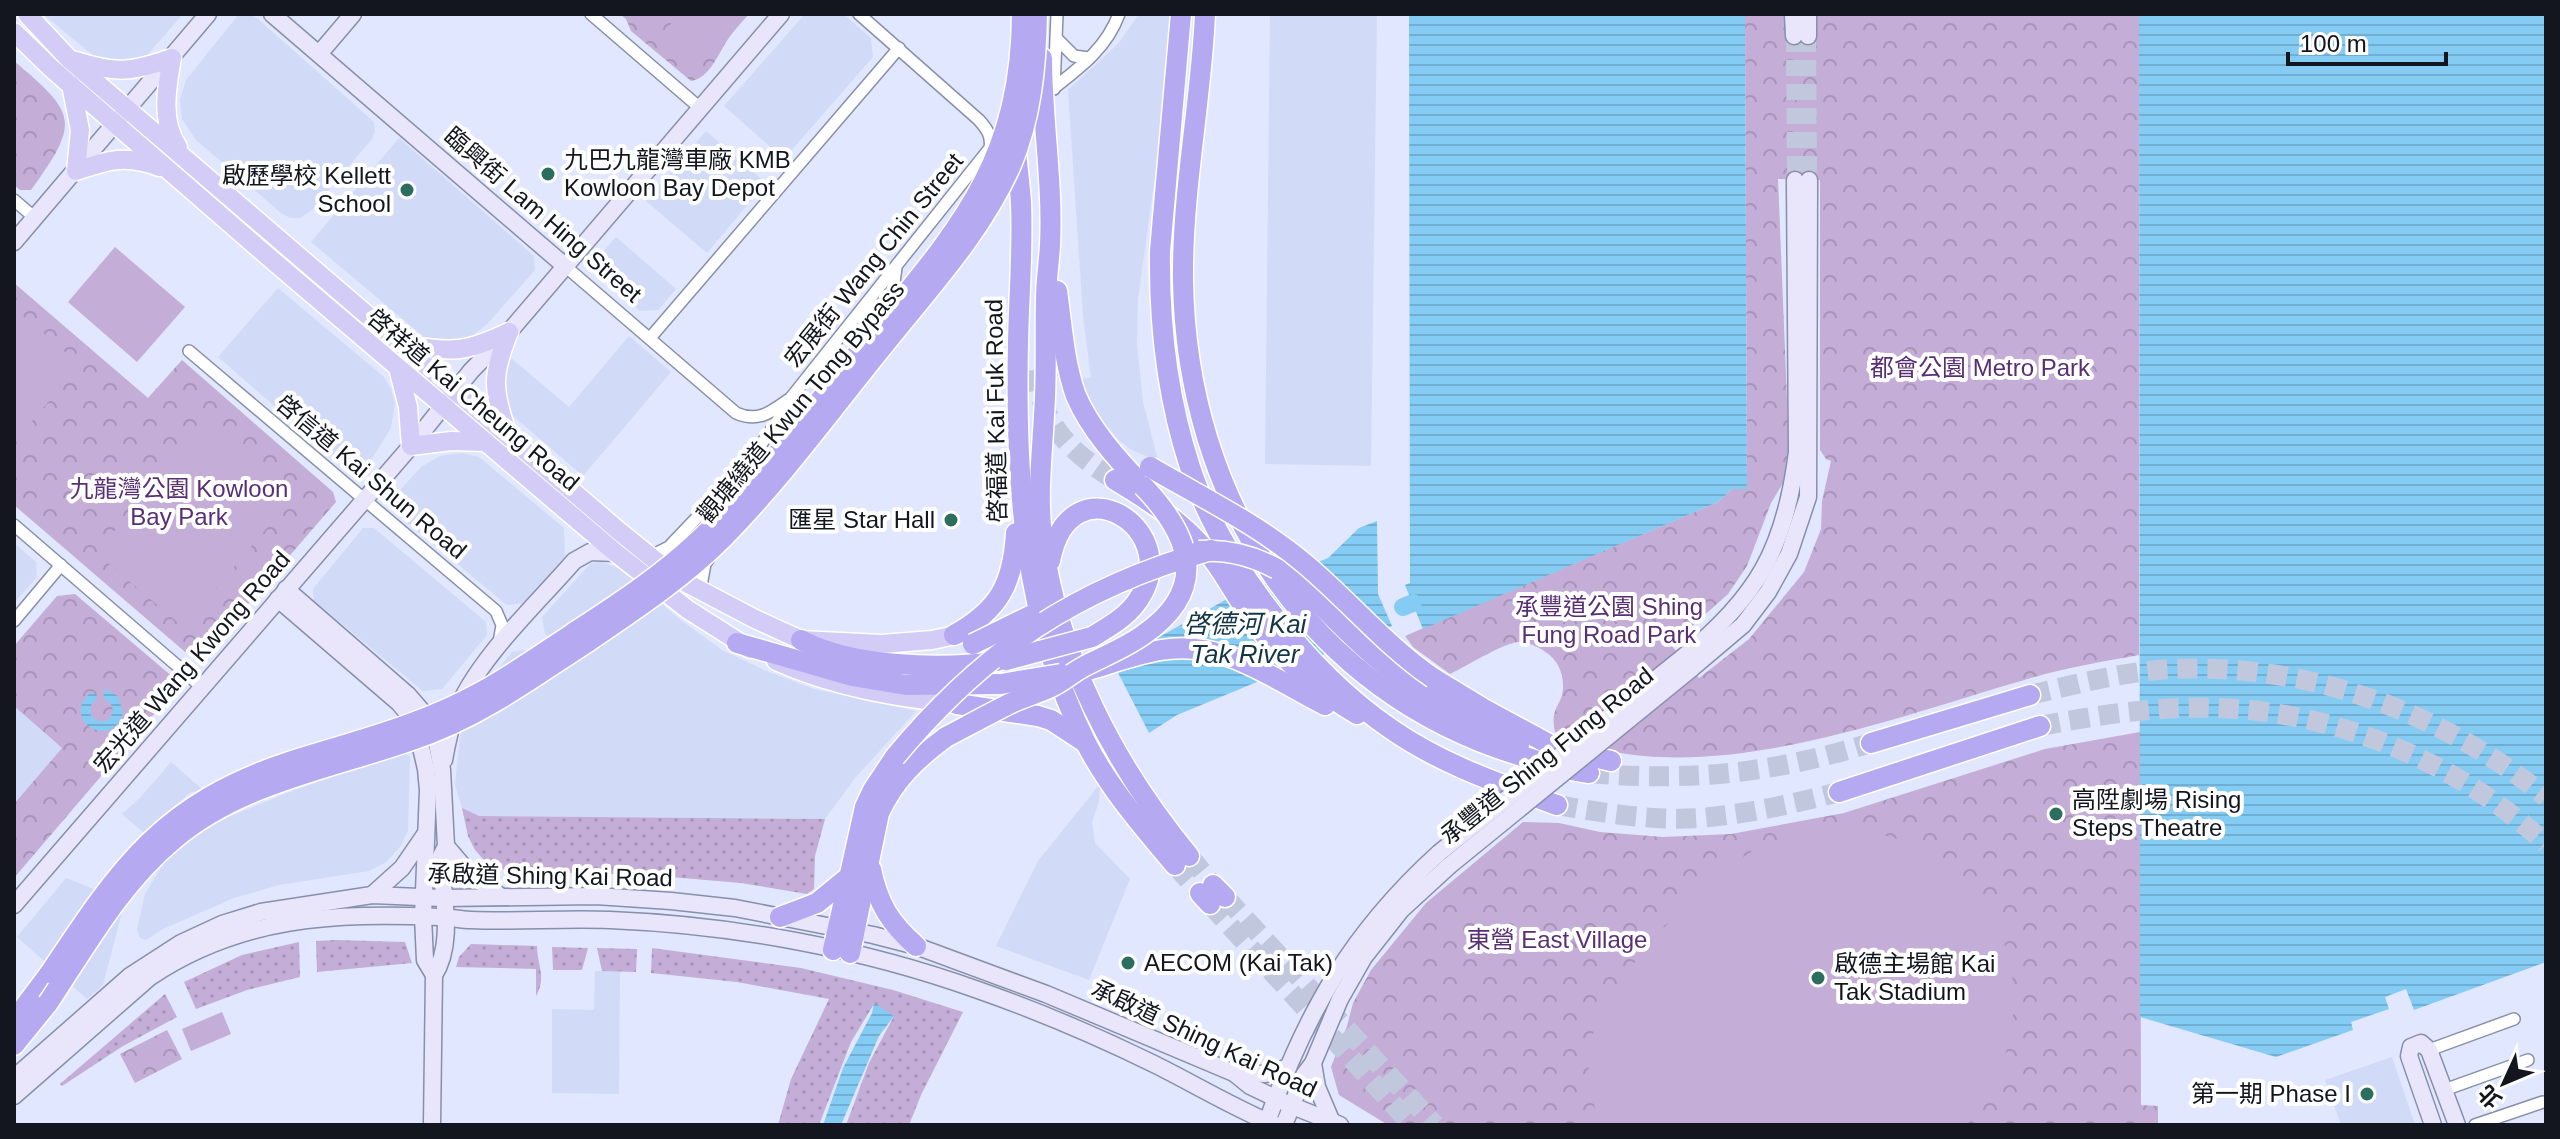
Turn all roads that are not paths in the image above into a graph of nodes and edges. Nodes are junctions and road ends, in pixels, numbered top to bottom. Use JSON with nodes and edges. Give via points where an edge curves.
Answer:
{"nodes":[{"id":1,"x":27,"y":14,"type":"edge"},
{"id":2,"x":208,"y":14,"type":"edge"},
{"id":3,"x":272,"y":14,"type":"edge"},
{"id":4,"x":353,"y":14,"type":"edge"},
{"id":5,"x":591,"y":14,"type":"edge"},
{"id":6,"x":781,"y":14,"type":"edge"},
{"id":7,"x":859,"y":14,"type":"edge"},
{"id":8,"x":1014,"y":14,"type":"edge"},
{"id":9,"x":1022,"y":14,"type":"edge"},
{"id":10,"x":1039,"y":14,"type":"edge"},
{"id":11,"x":1057,"y":14,"type":"edge"},
{"id":12,"x":1119,"y":14,"type":"edge"},
{"id":13,"x":1181,"y":14,"type":"edge"},
{"id":14,"x":1205,"y":14,"type":"edge"},
{"id":15,"x":1793,"y":14,"type":"edge"},
{"id":16,"x":1808,"y":14,"type":"edge"},
{"id":17,"x":14,"y":32,"type":"edge"},
{"id":18,"x":1057,"y":39,"type":"junction"},
{"id":19,"x":899,"y":48,"type":"junction"},
{"id":20,"x":319,"y":54,"type":"junction"},
{"id":21,"x":172,"y":58,"type":"junction"},
{"id":22,"x":1090,"y":58,"type":"junction"},
{"id":23,"x":70,"y":60,"type":"junction"},
{"id":24,"x":71,"y":85,"type":"junction"},
{"id":25,"x":1055,"y":87,"type":"junction"},
{"id":26,"x":700,"y":108,"type":"junction"},
{"id":27,"x":129,"y":109,"type":"junction"},
{"id":28,"x":1043,"y":109,"type":"junction"},
{"id":29,"x":117,"y":124,"type":"junction"},
{"id":30,"x":1015,"y":136,"type":"junction"},
{"id":31,"x":184,"y":156,"type":"junction"},
{"id":32,"x":976,"y":168,"type":"junction"},
{"id":33,"x":76,"y":171,"type":"junction"},
{"id":34,"x":172,"y":172,"type":"junction"},
{"id":35,"x":1802,"y":180,"type":"tunnel mouth"},
{"id":36,"x":14,"y":200,"type":"edge"},
{"id":37,"x":35,"y":218,"type":"junction"},
{"id":38,"x":14,"y":242,"type":"edge"},
{"id":39,"x":1050,"y":244,"type":"junction"},
{"id":40,"x":907,"y":250,"type":"junction"},
{"id":41,"x":897,"y":263,"type":"junction"},
{"id":42,"x":565,"y":266,"type":"junction"},
{"id":43,"x":897,"y":299,"type":"junction"},
{"id":44,"x":854,"y":320,"type":"junction"},
{"id":45,"x":509,"y":332,"type":"junction"},
{"id":46,"x":650,"y":338,"type":"junction"},
{"id":47,"x":887,"y":344,"type":"junction"},
{"id":48,"x":404,"y":345,"type":"junction"},
{"id":49,"x":189,"y":351,"type":"dead end"},
{"id":50,"x":398,"y":368,"type":"junction"},
{"id":51,"x":1035,"y":370,"type":"tunnel mouth"},
{"id":52,"x":457,"y":390,"type":"junction"},
{"id":53,"x":790,"y":399,"type":"junction"},
{"id":54,"x":443,"y":406,"type":"junction"},
{"id":55,"x":507,"y":433,"type":"junction"},
{"id":56,"x":486,"y":442,"type":"junction"},
{"id":57,"x":411,"y":446,"type":"junction"},
{"id":58,"x":1146,"y":476,"type":"junction"},
{"id":59,"x":1115,"y":480,"type":"tunnel mouth"},
{"id":60,"x":1019,"y":485,"type":"junction"},
{"id":61,"x":715,"y":498,"type":"junction"},
{"id":62,"x":364,"y":501,"type":"junction"},
{"id":63,"x":749,"y":515,"type":"junction"},
{"id":64,"x":14,"y":525,"type":"edge"},
{"id":65,"x":1213,"y":546,"type":"junction"},
{"id":66,"x":616,"y":553,"type":"junction"},
{"id":67,"x":651,"y":556,"type":"junction"},
{"id":68,"x":61,"y":565,"type":"junction"},
{"id":69,"x":1048,"y":573,"type":"junction"},
{"id":70,"x":700,"y":591,"type":"junction"},
{"id":71,"x":282,"y":594,"type":"junction"},
{"id":72,"x":14,"y":621,"type":"edge"},
{"id":73,"x":801,"y":640,"type":"junction"},
{"id":74,"x":964,"y":640,"type":"junction"},
{"id":75,"x":737,"y":643,"type":"junction"},
{"id":76,"x":498,"y":647,"type":"junction"},
{"id":77,"x":874,"y":659,"type":"junction"},
{"id":78,"x":1072,"y":673,"type":"junction"},
{"id":79,"x":474,"y":676,"type":"junction"},
{"id":80,"x":203,"y":688,"type":"junction"},
{"id":81,"x":1319,"y":689,"type":"junction"},
{"id":82,"x":2030,"y":695,"type":"tunnel mouth"},
{"id":83,"x":957,"y":704,"type":"junction"},
{"id":84,"x":421,"y":720,"type":"junction"},
{"id":85,"x":2040,"y":726,"type":"tunnel mouth"},
{"id":86,"x":1392,"y":730,"type":"junction"},
{"id":87,"x":1086,"y":743,"type":"junction"},
{"id":88,"x":1871,"y":743,"type":"tunnel mouth"},
{"id":89,"x":1611,"y":761,"type":"tunnel mouth"},
{"id":90,"x":442,"y":770,"type":"junction"},
{"id":91,"x":1839,"y":792,"type":"tunnel mouth"},
{"id":92,"x":1557,"y":805,"type":"tunnel mouth"},
{"id":93,"x":428,"y":831,"type":"junction"},
{"id":94,"x":446,"y":846,"type":"junction"},
{"id":95,"x":868,"y":857,"type":"junction"},
{"id":96,"x":1444,"y":860,"type":"junction"},
{"id":97,"x":850,"y":876,"type":"junction"},
{"id":98,"x":372,"y":895,"type":"junction"},
{"id":99,"x":500,"y":896,"type":"junction"},
{"id":100,"x":424,"y":898,"type":"junction"},
{"id":101,"x":443,"y":898,"type":"junction"},
{"id":102,"x":14,"y":905,"type":"edge"},
{"id":103,"x":423,"y":917,"type":"junction"},
{"id":104,"x":444,"y":917,"type":"junction"},
{"id":105,"x":780,"y":917,"type":"junction"},
{"id":106,"x":846,"y":929,"type":"junction"},
{"id":107,"x":916,"y":946,"type":"junction"},
{"id":108,"x":841,"y":951,"type":"junction"},
{"id":109,"x":434,"y":975,"type":"junction"},
{"id":110,"x":2514,"y":1019,"type":"dead end"},
{"id":111,"x":14,"y":1021,"type":"edge"},
{"id":112,"x":14,"y":1045,"type":"edge"},
{"id":113,"x":2429,"y":1050,"type":"junction"},
{"id":114,"x":2528,"y":1060,"type":"dead end"},
{"id":115,"x":1313,"y":1063,"type":"junction"},
{"id":116,"x":1286,"y":1068,"type":"junction"},
{"id":117,"x":1234,"y":1073,"type":"junction"},
{"id":118,"x":14,"y":1078,"type":"edge"},
{"id":119,"x":2444,"y":1090,"type":"junction"},
{"id":120,"x":14,"y":1096,"type":"edge"},
{"id":121,"x":1283,"y":1102,"type":"junction"},
{"id":122,"x":2543,"y":1102,"type":"dead end"},
{"id":123,"x":2505,"y":1120,"type":"edge"},
{"id":124,"x":1336,"y":1122,"type":"edge"},
{"id":125,"x":1269,"y":1124,"type":"edge"},
{"id":126,"x":432,"y":1125,"type":"edge"},
{"id":127,"x":1284,"y":1125,"type":"edge"},
{"id":128,"x":2433,"y":1125,"type":"edge"},
{"id":129,"x":2457,"y":1125,"type":"edge"},
{"id":130,"x":2475,"y":1125,"type":"edge"}],
"edges":[{"from":1,"to":23,"type":"main road","name":"啓祥道 Kai Cheung Road"},
{"from":2,"to":21,"type":"main road"},
{"from":3,"to":20,"type":"main road","name":"臨興街 Lam Hing Street"},
{"from":4,"to":20,"type":"main road"},
{"from":5,"to":26,"type":"street"},
{"from":6,"to":26,"type":"main road","name":"宏光道 Wang Kwong Road"},
{"from":7,"to":19,"type":"street","name":"宏展街 Wang Chin Street"},
{"from":8,"to":30,"type":"highway","name":"啓福道 Kai Fuk Road"},
{"from":9,"to":111,"type":"highway","name":"觀塘繞道 Kwun Tong Bypass","bridge":true,"via":[[1011,115],[978,197],[713,527],[635,592],[462,702],[252,776],[192,807],[147,842],[112,881]]},
{"from":10,"to":28,"type":"highway","name":"啓福道 Kai Fuk Road"},
{"from":10,"to":112,"type":"highway","name":"觀塘繞道 Kwun Tong Bypass","bridge":true,"via":[[1024,125],[990,205],[948,265],[725,537],[645,604],[477,712],[408,742],[250,793],[196,822],[126,888]]},
{"from":11,"to":18,"type":"street"},
{"from":12,"to":22,"type":"street","via":[[1107,40]]},
{"from":13,"to":65,"type":"highway","via":[[1160,251],[1162,329],[1170,394]]},
{"from":14,"to":65,"type":"highway","bridge":true,"via":[[1184,217],[1185,328],[1201,418],[1249,536],[1278,585],[1299,613],[1361,672],[1422,715],[1496,749],[1589,773],[1482,727],[1414,687],[1289,577],[1250,556]]},
{"from":15,"to":16,"type":"main road","via":[[1801,36]]},
{"from":17,"to":24,"type":"main road","name":"啓祥道 Kai Cheung Road"},
{"from":18,"to":22,"type":"street","via":[[1074,56]]},
{"from":18,"to":25,"type":"street"},
{"from":19,"to":32,"type":"street","name":"宏展街 Wang Chin Street","via":[[988,131],[990,148]]},
{"from":19,"to":46,"type":"street"},
{"from":20,"to":42,"type":"main road","name":"臨興街 Lam Hing Street"},
{"from":21,"to":23,"type":"main road","via":[[121,71]]},
{"from":21,"to":27,"type":"main road"},
{"from":21,"to":31,"type":"main road","via":[[166,110]]},
{"from":22,"to":25,"type":"street"},
{"from":23,"to":27,"type":"main road","name":"啓祥道 Kai Cheung Road"},
{"from":24,"to":29,"type":"main road","name":"啓祥道 Kai Cheung Road"},
{"from":24,"to":33,"type":"main road","via":[[80,130]]},
{"from":25,"to":28,"type":"street"},
{"from":26,"to":42,"type":"main road","name":"宏光道 Wang Kwong Road"},
{"from":27,"to":29,"type":"main road"},
{"from":27,"to":31,"type":"main road","name":"啓祥道 Kai Cheung Road"},
{"from":28,"to":39,"type":"highway","name":"啓福道 Kai Fuk Road","via":[[1050,162]]},
{"from":29,"to":33,"type":"main road"},
{"from":29,"to":34,"type":"main road","name":"啓祥道 Kai Cheung Road"},
{"from":30,"to":51,"type":"highway","via":[[1032,204]]},
{"from":30,"to":60,"type":"highway","name":"啓福道 Kai Fuk Road","via":[[1021,205]]},
{"from":31,"to":48,"type":"main road","name":"啓祥道 Kai Cheung Road"},
{"from":32,"to":40,"type":"street","name":"宏展街 Wang Chin Street"},
{"from":32,"to":40,"type":"street","via":[[974,210],[937,259],[925,267]]},
{"from":33,"to":34,"type":"main road","via":[[123,158]]},
{"from":33,"to":37,"type":"main road"},
{"from":34,"to":50,"type":"main road","name":"啓祥道 Kai Cheung Road"},
{"from":35,"to":96,"type":"main road","name":"承豐道 Shing Fung Road","bridge":true,"via":[[1797,452],[1792,494],[1774,549],[1755,584],[1686,664]]},
{"from":36,"to":37,"type":"street"},
{"from":37,"to":38,"type":"main road"},
{"from":39,"to":58,"type":"highway","via":[[1076,396],[1098,432]]},
{"from":39,"to":69,"type":"highway","name":"啓福道 Kai Fuk Road","via":[[1041,518]]},
{"from":40,"to":41,"type":"street","name":"宏展街 Wang Chin Street"},
{"from":41,"to":43,"type":"street"},
{"from":41,"to":44,"type":"street","name":"宏展街 Wang Chin Street"},
{"from":42,"to":45,"type":"main road","name":"宏光道 Wang Kwong Road"},
{"from":42,"to":46,"type":"street","name":"臨興街 Lam Hing Street"},
{"from":43,"to":44,"type":"street"},
{"from":43,"to":47,"type":"street","via":[[913,313]]},
{"from":44,"to":47,"type":"street","via":[[870,320]]},
{"from":44,"to":53,"type":"street","name":"宏展街 Wang Chin Street"},
{"from":45,"to":48,"type":"main road","via":[[467,349],[443,352]]},
{"from":45,"to":52,"type":"main road","name":"宏光道 Wang Kwong Road"},
{"from":45,"to":55,"type":"main road","via":[[494,378]]},
{"from":46,"to":53,"type":"street","name":"臨興街 Lam Hing Street","via":[[743,416],[767,415]]},
{"from":47,"to":63,"type":"street"},
{"from":48,"to":52,"type":"main road","name":"啓祥道 Kai Cheung Road"},
{"from":49,"to":62,"type":"street","name":"啓信道 Kai Shun Road"},
{"from":50,"to":54,"type":"main road","name":"啓祥道 Kai Cheung Road"},
{"from":50,"to":57,"type":"main road"},
{"from":52,"to":54,"type":"main road","name":"宏光道 Wang Kwong Road"},
{"from":52,"to":55,"type":"main road","name":"啓祥道 Kai Cheung Road"},
{"from":53,"to":61,"type":"street","name":"宏展街 Wang Chin Street","via":[[777,425]]},
{"from":54,"to":56,"type":"main road","name":"啓祥道 Kai Cheung Road"},
{"from":54,"to":57,"type":"main road","name":"宏光道 Wang Kwong Road"},
{"from":55,"to":67,"type":"main road","name":"啓祥道 Kai Cheung Road"},
{"from":56,"to":57,"type":"main road"},
{"from":56,"to":66,"type":"main road","name":"啓祥道 Kai Cheung Road"},
{"from":57,"to":62,"type":"main road","name":"宏光道 Wang Kwong Road"},
{"from":58,"to":78,"type":"highway","bridge":true,"via":[[1175,525],[1187,558],[1179,596],[1141,636]]},
{"from":58,"to":89,"type":"highway","bridge":true,"via":[[1280,544],[1433,678],[1556,748]]},
{"from":59,"to":65,"type":"highway"},
{"from":60,"to":74,"type":"highway","via":[[1008,580]]},
{"from":60,"to":87,"type":"highway","name":"啓福道 Kai Fuk Road","via":[[1037,603],[1058,677]]},
{"from":61,"to":63,"type":"street","via":[[712,509],[717,515]]},
{"from":61,"to":67,"type":"street","name":"宏展街 Wang Chin Street","via":[[669,547]]},
{"from":62,"to":71,"type":"main road","name":"宏光道 Wang Kwong Road"},
{"from":62,"to":76,"type":"street","name":"啓信道 Kai Shun Road","via":[[496,611],[502,630]]},
{"from":63,"to":70,"type":"street","via":[[710,554]]},
{"from":64,"to":68,"type":"street"},
{"from":65,"to":74,"type":"highway","bridge":true,"via":[[1131,562],[1006,630]]},
{"from":65,"to":81,"type":"highway","via":[[1252,618]]},
{"from":65,"to":97,"type":"highway","bridge":true,"via":[[1136,574],[1078,603],[970,676],[895,757],[873,790]]},
{"from":66,"to":75,"type":"main road","name":"啓祥道 Kai Cheung Road"},
{"from":66,"to":76,"type":"main road","via":[[590,552],[574,561]]},
{"from":67,"to":70,"type":"main road","name":"啓祥道 Kai Cheung Road"},
{"from":68,"to":72,"type":"street"},
{"from":68,"to":80,"type":"street"},
{"from":69,"to":77,"type":"highway","bridge":true,"via":[[1058,533],[1089,510],[1123,515],[1147,546],[1144,587],[1130,610],[1092,637],[967,666]]},
{"from":69,"to":87,"type":"highway","name":"啓福道 Kai Fuk Road","via":[[1069,650],[1099,721],[1182,861],[1138,823]]},
{"from":70,"to":73,"type":"main road","name":"啓祥道 Kai Cheung Road"},
{"from":71,"to":80,"type":"main road","name":"宏光道 Wang Kwong Road"},
{"from":71,"to":84,"type":"main road","via":[[408,695]]},
{"from":73,"to":74,"type":"main road","name":"啓祥道 Kai Cheung Road"},
{"from":73,"to":77,"type":"highway","via":[[845,656]]},
{"from":74,"to":77,"type":"highway","via":[[932,654]]},
{"from":74,"to":83,"type":"main road","name":"啓祥道 Kai Cheung Road","via":[[995,627],[1014,630],[1028,643],[1033,662],[1026,681],[1005,698]]},
{"from":75,"to":78,"type":"highway","bridge":true,"via":[[852,676],[906,685],[1001,684]]},
{"from":75,"to":83,"type":"main road","name":"啓祥道 Kai Cheung Road","via":[[797,671],[847,686]]},
{"from":76,"to":79,"type":"main road"},
{"from":78,"to":81,"type":"highway","bridge":true,"via":[[1163,650],[1196,649]]},
{"from":78,"to":95,"type":"highway","bridge":true,"via":[[946,737],[909,766],[879,813]]},
{"from":79,"to":84,"type":"street"},
{"from":79,"to":90,"type":"main road","via":[[453,719]]},
{"from":80,"to":102,"type":"main road","name":"宏光道 Wang Kwong Road"},
{"from":81,"to":86,"type":"highway"},
{"from":81,"to":86,"type":"highway"},
{"from":82,"to":88,"type":"highway"},
{"from":83,"to":87,"type":"highway","via":[[1038,716]]},
{"from":84,"to":90,"type":"main road","via":[[437,743]]},
{"from":84,"to":93,"type":"main road"},
{"from":85,"to":91,"type":"highway"},
{"from":86,"to":92,"type":"highway","via":[[1467,770]]},
{"from":90,"to":94,"type":"main road"},
{"from":93,"to":98,"type":"main road","via":[[402,868]]},
{"from":93,"to":100,"type":"main road"},
{"from":94,"to":99,"type":"main road","via":[[469,873]]},
{"from":94,"to":101,"type":"main road","via":[[441,856]]},
{"from":95,"to":106,"type":"highway"},
{"from":95,"to":107,"type":"highway","via":[[885,912]]},
{"from":96,"to":115,"type":"main road","name":"承豐道 Shing Fung Road","via":[[1364,957]]},
{"from":96,"to":116,"type":"main road","name":"承豐道 Shing Fung Road","via":[[1390,900],[1350,950]]},
{"from":97,"to":105,"type":"highway","via":[[817,903]]},
{"from":97,"to":106,"type":"highway"},
{"from":98,"to":100,"type":"main road","name":"承啟道 Shing Kai Road"},
{"from":98,"to":118,"type":"main road","name":"承啟道 Shing Kai Road","via":[[261,912],[181,943],[130,976]]},
{"from":99,"to":101,"type":"main road","name":"承啟道 Shing Kai Road"},
{"from":99,"to":105,"type":"main road","name":"承啟道 Shing Kai Road","via":[[671,901]]},
{"from":100,"to":101,"type":"main road","name":"承啟道 Shing Kai Road"},
{"from":100,"to":103,"type":"main road"},
{"from":101,"to":104,"type":"main road"},
{"from":103,"to":104,"type":"main road","name":"承啟道 Shing Kai Road"},
{"from":103,"to":109,"type":"main road","via":[[425,960]]},
{"from":103,"to":120,"type":"main road","name":"承啟道 Shing Kai Road","via":[[292,920],[210,944],[150,977]]},
{"from":104,"to":108,"type":"main road","name":"承啟道 Shing Kai Road","via":[[666,923]]},
{"from":104,"to":109,"type":"main road","via":[[442,962]]},
{"from":105,"to":106,"type":"main road","name":"承啟道 Shing Kai Road"},
{"from":106,"to":107,"type":"main road","name":"承啟道 Shing Kai Road"},
{"from":106,"to":108,"type":"highway"},
{"from":107,"to":117,"type":"main road","name":"承啟道 Shing Kai Road","via":[[1061,999]]},
{"from":108,"to":125,"type":"main road","name":"承啟道 Shing Kai Road","via":[[978,990],[1157,1066]]},
{"from":109,"to":126,"type":"main road"},
{"from":110,"to":113,"type":"street"},
{"from":113,"to":119,"type":"main road"},
{"from":113,"to":128,"type":"main road","via":[[2421,1043],[2411,1047],[2409,1056]]},
{"from":114,"to":119,"type":"street"},
{"from":115,"to":121,"type":"main road","name":"承豐道 Shing Fung Road"},
{"from":115,"to":124,"type":"main road","via":[[1317,1087]]},
{"from":116,"to":117,"type":"main road"},
{"from":116,"to":121,"type":"main road","name":"承豐道 Shing Fung Road"},
{"from":117,"to":121,"type":"main road","name":"承啟道 Shing Kai Road"},
{"from":119,"to":129,"type":"main road"},
{"from":121,"to":124,"type":"main road","name":"承啟道 Shing Kai Road"},
{"from":121,"to":125,"type":"main road","name":"承豐道 Shing Fung Road"},
{"from":121,"to":127,"type":"main road","name":"承豐道 Shing Fung Road"},
{"from":122,"to":123,"type":"street"},
{"from":123,"to":130,"type":"street"}]}
